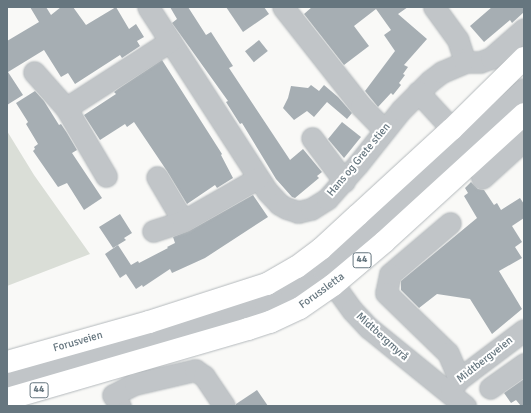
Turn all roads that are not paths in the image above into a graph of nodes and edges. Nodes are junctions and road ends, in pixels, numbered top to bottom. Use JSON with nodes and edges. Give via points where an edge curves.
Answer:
{"nodes":[{"id":1,"x":148,"y":7,"type":"edge"},
{"id":2,"x":283,"y":7,"type":"edge"},
{"id":3,"x":434,"y":7,"type":"edge"},
{"id":4,"x":524,"y":29,"type":"edge"},
{"id":5,"x":170,"y":41,"type":"junction"},
{"id":6,"x":524,"y":58,"type":"edge"},
{"id":7,"x":465,"y":62,"type":"junction"},
{"id":8,"x":34,"y":72,"type":"dead end"},
{"id":9,"x":524,"y":89,"type":"edge"},
{"id":10,"x":418,"y":92,"type":"junction"},
{"id":11,"x":66,"y":108,"type":"junction"},
{"id":12,"x":524,"y":114,"type":"edge"},
{"id":13,"x":452,"y":129,"type":"junction"},
{"id":14,"x":384,"y":130,"type":"junction"},
{"id":15,"x":312,"y":138,"type":"dead end"},
{"id":16,"x":522,"y":150,"type":"edge"},
{"id":17,"x":106,"y":176,"type":"dead end"},
{"id":18,"x":156,"y":177,"type":"dead end"},
{"id":19,"x":258,"y":178,"type":"junction"},
{"id":20,"x":482,"y":178,"type":"dead end"},
{"id":21,"x":344,"y":181,"type":"junction"},
{"id":22,"x":183,"y":221,"type":"junction"},
{"id":23,"x":450,"y":223,"type":"dead end"},
{"id":24,"x":153,"y":231,"type":"dead end"},
{"id":25,"x":323,"y":270,"type":"junction"},
{"id":26,"x":149,"y":322,"type":"joint"},
{"id":27,"x":524,"y":330,"type":"edge"},
{"id":28,"x":506,"y":342,"type":"junction"},
{"id":29,"x":7,"y":362,"type":"edge"},
{"id":30,"x":524,"y":364,"type":"edge"},
{"id":31,"x":7,"y":379,"type":"edge"},
{"id":32,"x":453,"y":386,"type":"junction"},
{"id":33,"x":490,"y":388,"type":"dead end"},
{"id":34,"x":7,"y":399,"type":"edge"},
{"id":35,"x":120,"y":406,"type":"edge"},
{"id":36,"x":224,"y":406,"type":"edge"},
{"id":37,"x":465,"y":406,"type":"edge"}],
"edges":[{"from":1,"to":5,"type":"street","name":"Hans og Grete stien"},
{"from":2,"to":14,"type":"street","via":[[361,106]]},
{"from":3,"to":7,"type":"street","via":[[458,40]]},
{"from":4,"to":7,"type":"street","name":"Hans og Grete stien","via":[[491,58],[480,62]]},
{"from":5,"to":11,"type":"street"},
{"from":5,"to":19,"type":"street","name":"Hans og Grete stien"},
{"from":6,"to":13,"type":"main road","name":"Forussletta","number":"44"},
{"from":7,"to":10,"type":"street","name":"Hans og Grete stien","via":[[442,72]]},
{"from":8,"to":11,"type":"street"},
{"from":9,"to":25,"type":"street"},
{"from":10,"to":13,"type":"street"},
{"from":10,"to":14,"type":"street","name":"Hans og Grete stien"},
{"from":11,"to":17,"type":"street"},
{"from":12,"to":25,"type":"main road","name":"Forussletta","number":"44","via":[[384,242]]},
{"from":13,"to":25,"type":"main road","name":"Forussletta","number":"44"},
{"from":14,"to":21,"type":"street","name":"Hans og Grete stien"},
{"from":15,"to":21,"type":"street"},
{"from":16,"to":20,"type":"street"},
{"from":18,"to":22,"type":"street"},
{"from":19,"to":21,"type":"street","name":"Hans og Grete stien","via":[[279,204],[298,212],[318,206]]},
{"from":19,"to":22,"type":"street"},
{"from":22,"to":24,"type":"street"},
{"from":23,"to":32,"type":"street","via":[[390,274],[386,293],[448,353]]},
{"from":25,"to":26,"type":"main road","name":"Forussletta","number":"44","via":[[297,267],[267,284]]},
{"from":25,"to":31,"type":"street","via":[[279,298],[239,313]]},
{"from":25,"to":32,"type":"street","name":"Midtbergmyrå","via":[[352,310],[369,328]]},
{"from":25,"to":34,"type":"main road","name":"Forussletta","number":"44","via":[[300,308],[270,322]]},
{"from":26,"to":29,"type":"main road","name":"Forusveien","number":"44"},
{"from":27,"to":28,"type":"street","name":"Midtbergveien"},
{"from":28,"to":30,"type":"street"},
{"from":28,"to":32,"type":"street","name":"Midtbergveien"},
{"from":30,"to":33,"type":"street"},
{"from":32,"to":37,"type":"street","name":"Midtbergmyrå"},
{"from":35,"to":36,"type":"street","via":[[113,395],[135,384],[195,370],[204,376]]}]}
